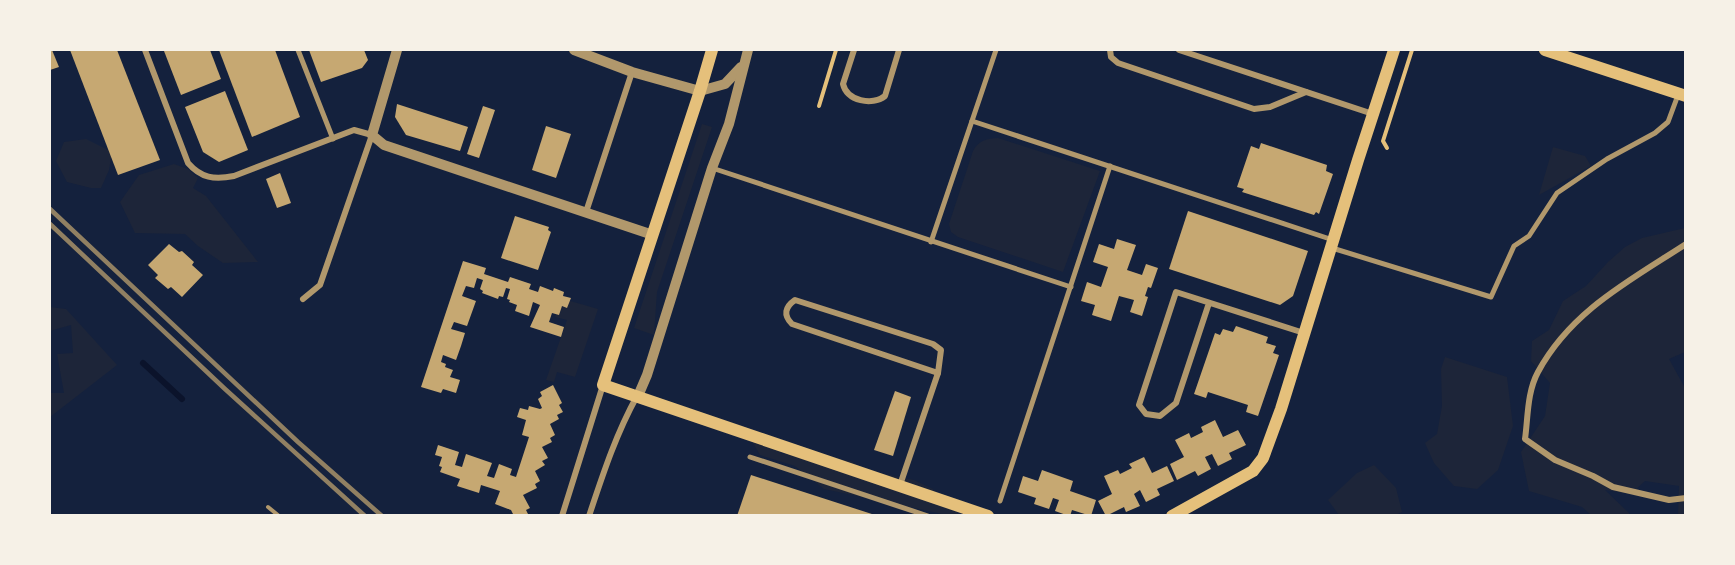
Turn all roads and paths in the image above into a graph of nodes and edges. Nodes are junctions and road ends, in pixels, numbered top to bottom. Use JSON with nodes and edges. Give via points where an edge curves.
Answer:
{"nodes":[{"id":1,"x":145,"y":50,"type":"edge"},
{"id":2,"x":298,"y":50,"type":"edge"},
{"id":3,"x":397,"y":50,"type":"edge"},
{"id":4,"x":574,"y":50,"type":"edge"},
{"id":5,"x":712,"y":50,"type":"edge"},
{"id":6,"x":748,"y":50,"type":"edge"},
{"id":7,"x":836,"y":50,"type":"edge"},
{"id":8,"x":854,"y":50,"type":"edge"},
{"id":9,"x":899,"y":50,"type":"edge"},
{"id":10,"x":996,"y":50,"type":"edge"},
{"id":11,"x":1110,"y":50,"type":"edge"},
{"id":12,"x":1179,"y":50,"type":"edge"},
{"id":13,"x":1394,"y":50,"type":"edge"},
{"id":14,"x":1412,"y":50,"type":"edge"},
{"id":15,"x":1545,"y":50,"type":"edge"},
{"id":16,"x":1573,"y":54,"type":"edge"},
{"id":17,"x":744,"y":63,"type":"junction"},
{"id":18,"x":632,"y":72,"type":"junction"},
{"id":19,"x":700,"y":91,"type":"junction"},
{"id":20,"x":1306,"y":92,"type":"junction"},
{"id":21,"x":1682,"y":95,"type":"edge"},
{"id":22,"x":819,"y":106,"type":"dead end"},
{"id":23,"x":1373,"y":114,"type":"junction"},
{"id":24,"x":972,"y":121,"type":"junction"},
{"id":25,"x":372,"y":135,"type":"junction"},
{"id":26,"x":333,"y":139,"type":"junction"},
{"id":27,"x":1387,"y":148,"type":"dead end"},
{"id":28,"x":1110,"y":166,"type":"junction"},
{"id":29,"x":712,"y":168,"type":"junction"},
{"id":30,"x":586,"y":212,"type":"junction"},
{"id":31,"x":653,"y":235,"type":"junction"},
{"id":32,"x":931,"y":242,"type":"junction"},
{"id":33,"x":1332,"y":244,"type":"junction"},
{"id":34,"x":1686,"y":244,"type":"edge"},
{"id":35,"x":1071,"y":287,"type":"junction"},
{"id":36,"x":303,"y":299,"type":"dead end"},
{"id":37,"x":1209,"y":303,"type":"junction"},
{"id":38,"x":1304,"y":333,"type":"junction"},
{"id":39,"x":938,"y":373,"type":"junction"},
{"id":40,"x":603,"y":385,"type":"junction"},
{"id":41,"x":638,"y":396,"type":"junction"},
{"id":42,"x":750,"y":457,"type":"dead end"},
{"id":43,"x":900,"y":486,"type":"junction"},
{"id":44,"x":1686,"y":498,"type":"edge"},
{"id":45,"x":1000,"y":501,"type":"dead end"},
{"id":46,"x":268,"y":507,"type":"dead end"},
{"id":47,"x":279,"y":516,"type":"edge"},
{"id":48,"x":562,"y":516,"type":"edge"},
{"id":49,"x":588,"y":516,"type":"edge"},
{"id":50,"x":928,"y":516,"type":"edge"},
{"id":51,"x":988,"y":516,"type":"edge"},
{"id":52,"x":1172,"y":516,"type":"edge"}],
"edges":[{"from":1,"to":26,"type":"street","via":[[188,163],[202,176],[216,180],[234,176]]},
{"from":2,"to":26,"type":"street"},
{"from":3,"to":25,"type":"street"},
{"from":4,"to":18,"type":"street"},
{"from":5,"to":19,"type":"main road"},
{"from":6,"to":17,"type":"street"},
{"from":7,"to":22,"type":"path"},
{"from":8,"to":9,"type":"street","via":[[844,90],[849,96],[870,103],[885,96]]},
{"from":10,"to":24,"type":"street"},
{"from":11,"to":20,"type":"street","via":[[1118,63],[1254,109],[1270,107]]},
{"from":12,"to":20,"type":"street"},
{"from":13,"to":23,"type":"main road"},
{"from":14,"to":27,"type":"path","via":[[1383,141]]},
{"from":15,"to":16,"type":"main road"},
{"from":16,"to":21,"type":"main road"},
{"from":17,"to":19,"type":"street","via":[[725,84]]},
{"from":17,"to":29,"type":"street","via":[[729,124]]},
{"from":18,"to":19,"type":"street"},
{"from":18,"to":30,"type":"street"},
{"from":19,"to":31,"type":"main road"},
{"from":20,"to":23,"type":"street"},
{"from":21,"to":33,"type":"street","via":[[1668,122],[1656,133],[1607,159],[1557,193],[1529,236],[1514,246],[1491,297]]},
{"from":23,"to":33,"type":"main road"},
{"from":24,"to":28,"type":"street"},
{"from":24,"to":32,"type":"street"},
{"from":25,"to":26,"type":"street","via":[[354,130]]},
{"from":25,"to":30,"type":"street","via":[[393,149]]},
{"from":25,"to":36,"type":"street","via":[[328,266],[320,285]]},
{"from":28,"to":33,"type":"street"},
{"from":28,"to":35,"type":"street"},
{"from":29,"to":32,"type":"street"},
{"from":29,"to":41,"type":"street"},
{"from":30,"to":31,"type":"street"},
{"from":31,"to":40,"type":"main road"},
{"from":32,"to":35,"type":"street"},
{"from":33,"to":38,"type":"main road"},
{"from":34,"to":44,"type":"street","via":[[1599,300],[1567,331],[1537,373],[1527,410],[1525,440],[1556,460],[1613,487],[1669,500]]},
{"from":35,"to":45,"type":"street"},
{"from":37,"to":37,"type":"street","via":[[1176,292],[1139,405],[1146,414],[1160,416],[1176,403]]},
{"from":37,"to":38,"type":"street"},
{"from":38,"to":52,"type":"main road","via":[[1263,458],[1253,471]]},
{"from":39,"to":39,"type":"street","via":[[792,324],[785,312],[795,300],[933,344],[941,350]]},
{"from":39,"to":43,"type":"street"},
{"from":40,"to":41,"type":"main road"},
{"from":40,"to":48,"type":"street"},
{"from":41,"to":43,"type":"main road"},
{"from":41,"to":49,"type":"street","via":[[624,418]]},
{"from":42,"to":50,"type":"street"},
{"from":43,"to":51,"type":"main road"},
{"from":46,"to":47,"type":"lane"}]}
